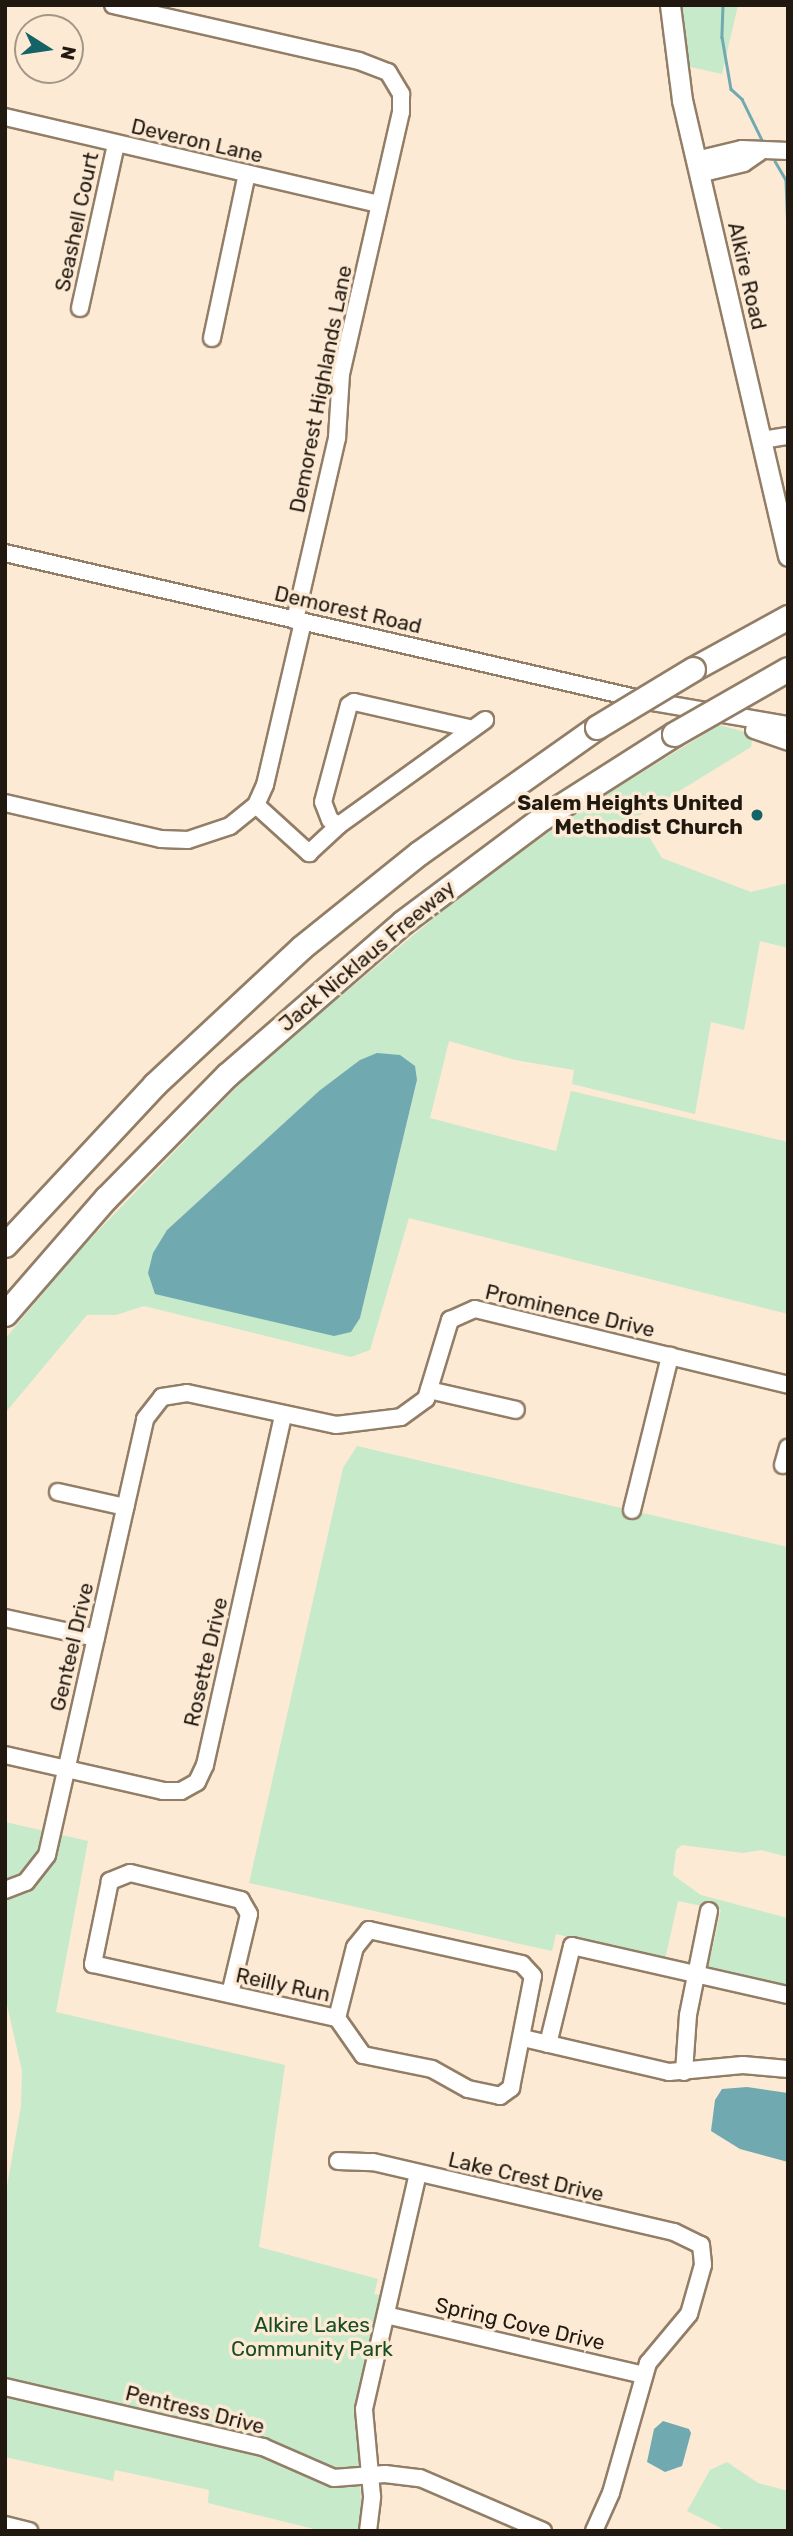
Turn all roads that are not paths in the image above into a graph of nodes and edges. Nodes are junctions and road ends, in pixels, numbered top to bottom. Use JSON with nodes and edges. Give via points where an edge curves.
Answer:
{"nodes":[{"id":1,"x":113,"y":5,"type":"edge"},
{"id":2,"x":670,"y":5,"type":"edge"},
{"id":3,"x":5,"y":117,"type":"edge"},
{"id":4,"x":116,"y":144,"type":"junction"},
{"id":5,"x":788,"y":151,"type":"edge"},
{"id":6,"x":698,"y":167,"type":"junction"},
{"id":7,"x":247,"y":174,"type":"junction"},
{"id":8,"x":379,"y":204,"type":"junction"},
{"id":9,"x":80,"y":308,"type":"dead end"},
{"id":10,"x":212,"y":338,"type":"dead end"},
{"id":11,"x":788,"y":436,"type":"edge"},
{"id":12,"x":762,"y":440,"type":"junction"},
{"id":13,"x":5,"y":553,"type":"edge"},
{"id":14,"x":788,"y":556,"type":"edge"},
{"id":15,"x":788,"y":617,"type":"edge"},
{"id":16,"x":299,"y":621,"type":"junction"},
{"id":17,"x":788,"y":669,"type":"edge"},
{"id":18,"x":682,"y":708,"type":"junction"},
{"id":19,"x":485,"y":720,"type":"dead end"},
{"id":20,"x":788,"y":725,"type":"edge"},
{"id":21,"x":468,"y":728,"type":"junction"},
{"id":22,"x":788,"y":742,"type":"edge"},
{"id":23,"x":5,"y":803,"type":"edge"},
{"id":24,"x":256,"y":805,"type":"junction"},
{"id":25,"x":339,"y":825,"type":"junction"},
{"id":26,"x":5,"y":1245,"type":"edge"},
{"id":27,"x":5,"y":1314,"type":"edge"},
{"id":28,"x":670,"y":1356,"type":"junction"},
{"id":29,"x":788,"y":1385,"type":"edge"},
{"id":30,"x":429,"y":1391,"type":"junction"},
{"id":31,"x":516,"y":1410,"type":"dead end"},
{"id":32,"x":283,"y":1417,"type":"junction"},
{"id":33,"x":788,"y":1448,"type":"edge"},
{"id":34,"x":783,"y":1465,"type":"dead end"},
{"id":35,"x":58,"y":1492,"type":"dead end"},
{"id":36,"x":125,"y":1507,"type":"junction"},
{"id":37,"x":632,"y":1510,"type":"dead end"},
{"id":38,"x":5,"y":1618,"type":"edge"},
{"id":39,"x":96,"y":1638,"type":"junction"},
{"id":40,"x":5,"y":1755,"type":"edge"},
{"id":41,"x":66,"y":1769,"type":"junction"},
{"id":42,"x":5,"y":1890,"type":"edge"},
{"id":43,"x":709,"y":1911,"type":"dead end"},
{"id":44,"x":696,"y":1974,"type":"junction"},
{"id":45,"x":230,"y":1994,"type":"junction"},
{"id":46,"x":788,"y":1995,"type":"edge"},
{"id":47,"x":337,"y":2018,"type":"junction"},
{"id":48,"x":523,"y":2038,"type":"junction"},
{"id":49,"x":548,"y":2044,"type":"junction"},
{"id":50,"x":788,"y":2069,"type":"edge"},
{"id":51,"x":684,"y":2072,"type":"junction"},
{"id":52,"x":338,"y":2161,"type":"dead end"},
{"id":53,"x":418,"y":2174,"type":"junction"},
{"id":54,"x":386,"y":2315,"type":"junction"},
{"id":55,"x":644,"y":2375,"type":"junction"},
{"id":56,"x":5,"y":2387,"type":"edge"},
{"id":57,"x":371,"y":2476,"type":"junction"},
{"id":58,"x":5,"y":2525,"type":"edge"},
{"id":59,"x":29,"y":2531,"type":"edge"},
{"id":60,"x":368,"y":2531,"type":"edge"},
{"id":61,"x":543,"y":2531,"type":"edge"},
{"id":62,"x":594,"y":2531,"type":"edge"}],
"edges":[{"from":1,"to":8,"type":"street","name":"Demorest Highlands Lane","via":[[359,61],[388,72],[397,84],[401,112]]},
{"from":2,"to":6,"type":"main road","name":"Alkire Road","via":[[680,86]]},
{"from":3,"to":4,"type":"street","name":"Deveron Lane"},
{"from":4,"to":7,"type":"street","name":"Deveron Lane"},
{"from":4,"to":9,"type":"street","name":"Seashell Court"},
{"from":5,"to":6,"type":"street","via":[[760,152],[744,163]]},
{"from":6,"to":12,"type":"main road","name":"Alkire Road"},
{"from":7,"to":8,"type":"street","name":"Deveron Lane"},
{"from":7,"to":10,"type":"street"},
{"from":8,"to":16,"type":"street","name":"Demorest Highlands Lane","via":[[341,374],[337,438]]},
{"from":11,"to":12,"type":"street"},
{"from":12,"to":14,"type":"main road","name":"Alkire Road"},
{"from":13,"to":16,"type":"street","name":"Demorest Road"},
{"from":15,"to":26,"type":"highway","bridge":true,"via":[[597,727],[419,853],[302,947],[154,1085]]},
{"from":16,"to":18,"type":"street","name":"Demorest Road"},
{"from":16,"to":24,"type":"street","name":"Demorest Highlands Lane","via":[[270,767]]},
{"from":17,"to":27,"type":"highway","name":"Jack Nicklaus Freeway","bridge":true,"via":[[542,818],[392,931],[227,1074],[106,1198]]},
{"from":18,"to":20,"type":"street","name":"Demorest Road"},
{"from":18,"to":22,"type":"street","name":"Demorest Road"},
{"from":19,"to":21,"type":"street"},
{"from":21,"to":25,"type":"street"},
{"from":21,"to":25,"type":"street","via":[[354,702],[349,705],[323,802],[330,820]]},
{"from":23,"to":24,"type":"street","via":[[161,839],[188,840],[230,826]]},
{"from":24,"to":25,"type":"street","via":[[309,853]]},
{"from":28,"to":29,"type":"street","name":"Prominence Drive"},
{"from":28,"to":30,"type":"street","name":"Prominence Drive","via":[[484,1310],[466,1310],[445,1327]]},
{"from":28,"to":37,"type":"street"},
{"from":30,"to":31,"type":"street"},
{"from":30,"to":32,"type":"street","via":[[419,1408],[391,1419],[336,1425]]},
{"from":32,"to":36,"type":"street","name":"Genteel Drive","via":[[187,1393],[162,1397],[145,1419]]},
{"from":32,"to":41,"type":"street","name":"Rosette Drive","via":[[205,1765],[197,1782],[173,1793]]},
{"from":33,"to":34,"type":"street"},
{"from":35,"to":36,"type":"street"},
{"from":36,"to":39,"type":"street","name":"Genteel Drive"},
{"from":38,"to":39,"type":"street"},
{"from":39,"to":41,"type":"street","name":"Genteel Drive"},
{"from":40,"to":41,"type":"street"},
{"from":41,"to":42,"type":"street","name":"Genteel Drive","via":[[47,1855],[26,1882]]},
{"from":43,"to":44,"type":"street"},
{"from":44,"to":46,"type":"street"},
{"from":44,"to":49,"type":"street","via":[[572,1946]]},
{"from":44,"to":51,"type":"street"},
{"from":45,"to":45,"type":"street","name":"Reilly Run","via":[[93,1964],[110,1881],[125,1872],[241,1900],[249,1914]]},
{"from":45,"to":47,"type":"street","name":"Reilly Run"},
{"from":47,"to":48,"type":"street","name":"Reilly Run","via":[[363,2055],[432,2069],[468,2089],[500,2096],[511,2088]]},
{"from":47,"to":48,"type":"street","name":"Reilly Run","via":[[360,1935],[380,1931],[530,1968],[534,1987]]},
{"from":48,"to":49,"type":"street"},
{"from":49,"to":51,"type":"street","via":[[628,2065]]},
{"from":50,"to":51,"type":"street","via":[[743,2065]]},
{"from":52,"to":53,"type":"street","name":"Lake Crest Drive","via":[[373,2162]]},
{"from":53,"to":54,"type":"street"},
{"from":53,"to":55,"type":"street","name":"Lake Crest Drive","via":[[674,2232],[701,2245],[703,2265],[689,2314],[656,2351]]},
{"from":54,"to":55,"type":"street","name":"Spring Cove Drive"},
{"from":54,"to":57,"type":"street","via":[[364,2409]]},
{"from":55,"to":62,"type":"street","via":[[611,2493]]},
{"from":56,"to":57,"type":"street","name":"Pentress Drive","via":[[263,2447],[334,2478]]},
{"from":57,"to":60,"type":"street"},
{"from":57,"to":61,"type":"street","name":"Pentress Drive","via":[[420,2478]]},
{"from":58,"to":59,"type":"street"}]}
